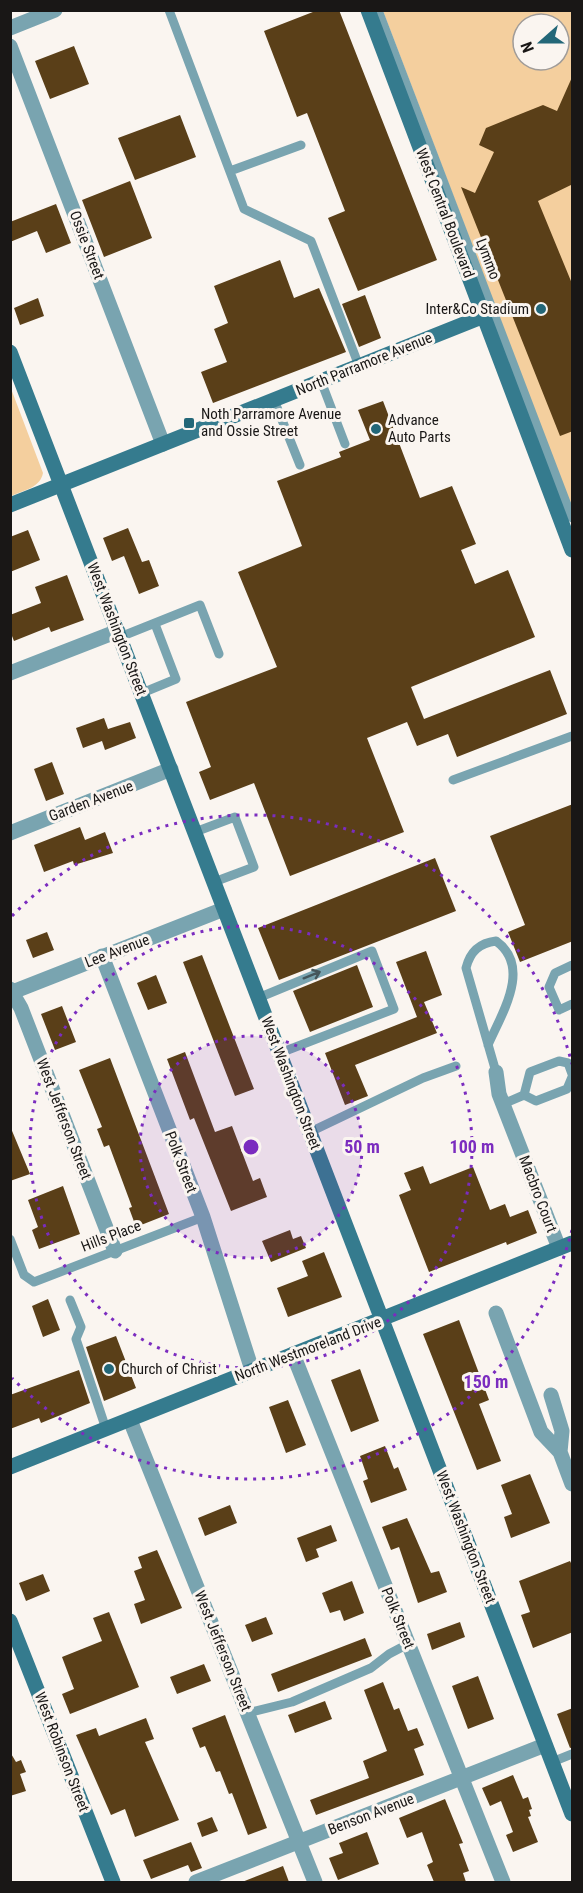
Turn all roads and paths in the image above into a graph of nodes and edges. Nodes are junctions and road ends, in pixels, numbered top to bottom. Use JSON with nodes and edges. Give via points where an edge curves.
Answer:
{"nodes":[{"id":1,"x":55,"y":10,"type":"edge"},
{"id":2,"x":169,"y":10,"type":"edge"},
{"id":3,"x":368,"y":10,"type":"edge"},
{"id":4,"x":378,"y":10,"type":"edge"},
{"id":5,"x":10,"y":28,"type":"edge"},
{"id":6,"x":10,"y":46,"type":"edge"},
{"id":7,"x":301,"y":145,"type":"dead end"},
{"id":8,"x":230,"y":171,"type":"junction"},
{"id":9,"x":484,"y":316,"type":"junction"},
{"id":10,"x":11,"y":353,"type":"edge"},
{"id":11,"x":359,"y":366,"type":"junction"},
{"id":12,"x":321,"y":381,"type":"junction"},
{"id":13,"x":274,"y":400,"type":"junction"},
{"id":14,"x":163,"y":444,"type":"junction"},
{"id":15,"x":345,"y":444,"type":"dead end"},
{"id":16,"x":300,"y":465,"type":"dead end"},
{"id":17,"x":62,"y":484,"type":"junction"},
{"id":18,"x":10,"y":505,"type":"edge"},
{"id":19,"x":573,"y":518,"type":"edge"},
{"id":20,"x":573,"y":550,"type":"edge"},
{"id":21,"x":155,"y":624,"type":"junction"},
{"id":22,"x":119,"y":634,"type":"junction"},
{"id":23,"x":219,"y":654,"type":"dead end"},
{"id":24,"x":10,"y":674,"type":"edge"},
{"id":25,"x":142,"y":693,"type":"junction"},
{"id":26,"x":573,"y":736,"type":"edge"},
{"id":27,"x":171,"y":769,"type":"junction"},
{"id":28,"x":453,"y":780,"type":"dead end"},
{"id":29,"x":195,"y":832,"type":"junction"},
{"id":30,"x":10,"y":833,"type":"edge"},
{"id":31,"x":214,"y":882,"type":"junction"},
{"id":32,"x":224,"y":909,"type":"junction"},
{"id":33,"x":102,"y":956,"type":"junction"},
{"id":34,"x":573,"y":965,"type":"edge"},
{"id":35,"x":11,"y":991,"type":"edge"},
{"id":36,"x":258,"y":998,"type":"junction"},
{"id":37,"x":573,"y":1004,"type":"edge"},
{"id":38,"x":488,"y":1045,"type":"junction"},
{"id":39,"x":280,"y":1053,"type":"junction"},
{"id":40,"x":456,"y":1066,"type":"dead end"},
{"id":41,"x":496,"y":1072,"type":"joint"},
{"id":42,"x":573,"y":1075,"type":"edge"},
{"id":43,"x":524,"y":1095,"type":"junction"},
{"id":44,"x":503,"y":1104,"type":"junction"},
{"id":45,"x":310,"y":1132,"type":"junction"},
{"id":46,"x":203,"y":1217,"type":"junction"},
{"id":47,"x":10,"y":1239,"type":"edge"},
{"id":48,"x":566,"y":1245,"type":"edge"},
{"id":49,"x":115,"y":1251,"type":"junction"},
{"id":50,"x":70,"y":1300,"type":"dead end"},
{"id":51,"x":496,"y":1313,"type":"dead end"},
{"id":52,"x":381,"y":1321,"type":"junction"},
{"id":53,"x":292,"y":1354,"type":"junction"},
{"id":54,"x":252,"y":1370,"type":"junction"},
{"id":55,"x":551,"y":1395,"type":"dead end"},
{"id":56,"x":130,"y":1420,"type":"junction"},
{"id":57,"x":106,"y":1430,"type":"junction"},
{"id":58,"x":560,"y":1452,"type":"junction"},
{"id":59,"x":10,"y":1467,"type":"edge"},
{"id":60,"x":573,"y":1484,"type":"edge"},
{"id":61,"x":10,"y":1621,"type":"edge"},
{"id":62,"x":408,"y":1644,"type":"junction"},
{"id":63,"x":247,"y":1713,"type":"junction"},
{"id":64,"x":545,"y":1745,"type":"junction"},
{"id":65,"x":573,"y":1754,"type":"edge"},
{"id":66,"x":552,"y":1762,"type":"junction"},
{"id":67,"x":461,"y":1778,"type":"junction"},
{"id":68,"x":573,"y":1814,"type":"edge"},
{"id":69,"x":299,"y":1842,"type":"junction"},
{"id":70,"x":113,"y":1882,"type":"edge"},
{"id":71,"x":196,"y":1882,"type":"edge"},
{"id":72,"x":315,"y":1882,"type":"edge"},
{"id":73,"x":503,"y":1882,"type":"edge"}],
"edges":[{"from":1,"to":5,"type":"street"},
{"from":2,"to":8,"type":"lane"},
{"from":3,"to":9,"type":"street","name":"West Central Boulevard"},
{"from":4,"to":19,"type":"lane","name":"Lymmo"},
{"from":6,"to":14,"type":"street","name":"Ossie Street"},
{"from":7,"to":8,"type":"lane"},
{"from":8,"to":11,"type":"lane","via":[[244,209],[311,241]]},
{"from":9,"to":11,"type":"street","name":"North Parramore Avenue"},
{"from":9,"to":20,"type":"street","name":"West Central Boulevard"},
{"from":10,"to":17,"type":"street","name":"West Washington Street"},
{"from":11,"to":12,"type":"street","name":"North Parramore Avenue"},
{"from":12,"to":13,"type":"street","name":"North Parramore Avenue"},
{"from":12,"to":15,"type":"lane"},
{"from":13,"to":14,"type":"street","name":"North Parramore Avenue"},
{"from":13,"to":16,"type":"lane"},
{"from":14,"to":17,"type":"street","name":"North Parramore Avenue"},
{"from":17,"to":18,"type":"street","name":"North Parramore Avenue"},
{"from":17,"to":22,"type":"street","name":"West Washington Street"},
{"from":21,"to":22,"type":"lane"},
{"from":21,"to":23,"type":"lane","via":[[200,605]]},
{"from":21,"to":25,"type":"lane","via":[[177,679]]},
{"from":22,"to":24,"type":"street"},
{"from":22,"to":25,"type":"street","name":"West Washington Street"},
{"from":25,"to":27,"type":"street","name":"West Washington Street"},
{"from":26,"to":28,"type":"lane"},
{"from":27,"to":29,"type":"street","name":"West Washington Street"},
{"from":27,"to":30,"type":"street","name":"Garden Avenue"},
{"from":29,"to":31,"type":"street","name":"West Washington Street"},
{"from":29,"to":31,"type":"lane","via":[[235,817],[254,867]]},
{"from":31,"to":32,"type":"street","name":"West Washington Street"},
{"from":32,"to":33,"type":"street","name":"Lee Avenue"},
{"from":32,"to":36,"type":"street","name":"West Washington Street"},
{"from":33,"to":35,"type":"street","name":"Lee Avenue"},
{"from":33,"to":46,"type":"street","name":"Polk Street"},
{"from":34,"to":37,"type":"lane","via":[[555,973],[550,982],[559,1010]]},
{"from":35,"to":49,"type":"street","name":"West Jefferson Street"},
{"from":36,"to":39,"type":"street","name":"West Washington Street"},
{"from":36,"to":39,"type":"lane","one_way":true,"via":[[372,951],[394,1009]]},
{"from":38,"to":38,"type":"lane","via":[[466,968],[479,946],[496,941],[508,951],[514,978]]},
{"from":38,"to":41,"type":"lane"},
{"from":39,"to":45,"type":"street","name":"West Washington Street"},
{"from":40,"to":45,"type":"lane"},
{"from":41,"to":44,"type":"street","name":"Macbro Court"},
{"from":42,"to":43,"type":"lane","via":[[567,1089],[537,1101]]},
{"from":42,"to":43,"type":"lane","via":[[568,1063],[559,1061],[530,1072]]},
{"from":43,"to":44,"type":"lane"},
{"from":44,"to":48,"type":"street","name":"Macbro Court"},
{"from":45,"to":52,"type":"street","name":"West Washington Street"},
{"from":46,"to":49,"type":"lane","name":"Hills Place"},
{"from":46,"to":54,"type":"street","name":"Polk Street"},
{"from":47,"to":49,"type":"lane","name":"Hills Place","via":[[30,1281]]},
{"from":48,"to":52,"type":"street","name":"North Westmoreland Drive"},
{"from":50,"to":57,"type":"lane","via":[[81,1327],[76,1339]]},
{"from":51,"to":58,"type":"street","via":[[541,1432]]},
{"from":52,"to":53,"type":"street","name":"North Westmoreland Drive"},
{"from":52,"to":64,"type":"street","name":"West Washington Street"},
{"from":53,"to":54,"type":"street","name":"North Westmoreland Drive"},
{"from":53,"to":62,"type":"street","name":"Polk Street"},
{"from":54,"to":56,"type":"street","name":"North Westmoreland Drive"},
{"from":55,"to":58,"type":"street","via":[[562,1431]]},
{"from":56,"to":57,"type":"street","name":"North Westmoreland Drive"},
{"from":56,"to":63,"type":"street","name":"West Jefferson Street"},
{"from":57,"to":59,"type":"street","name":"North Westmoreland Drive"},
{"from":58,"to":60,"type":"street"},
{"from":61,"to":70,"type":"street","name":"West Robinson Street"},
{"from":62,"to":63,"type":"lane","via":[[371,1668],[292,1702]]},
{"from":62,"to":67,"type":"street","name":"Polk Street"},
{"from":63,"to":69,"type":"street","name":"West Jefferson Street"},
{"from":64,"to":66,"type":"street","name":"West Washington Street"},
{"from":64,"to":67,"type":"street","name":"Benson Avenue"},
{"from":65,"to":66,"type":"lane"},
{"from":66,"to":68,"type":"street","name":"West Washington Street"},
{"from":67,"to":69,"type":"street","name":"Benson Avenue"},
{"from":67,"to":73,"type":"street","name":"Polk Street"},
{"from":69,"to":71,"type":"street","name":"Benson Avenue"},
{"from":69,"to":72,"type":"street","name":"West Jefferson Street"}]}
